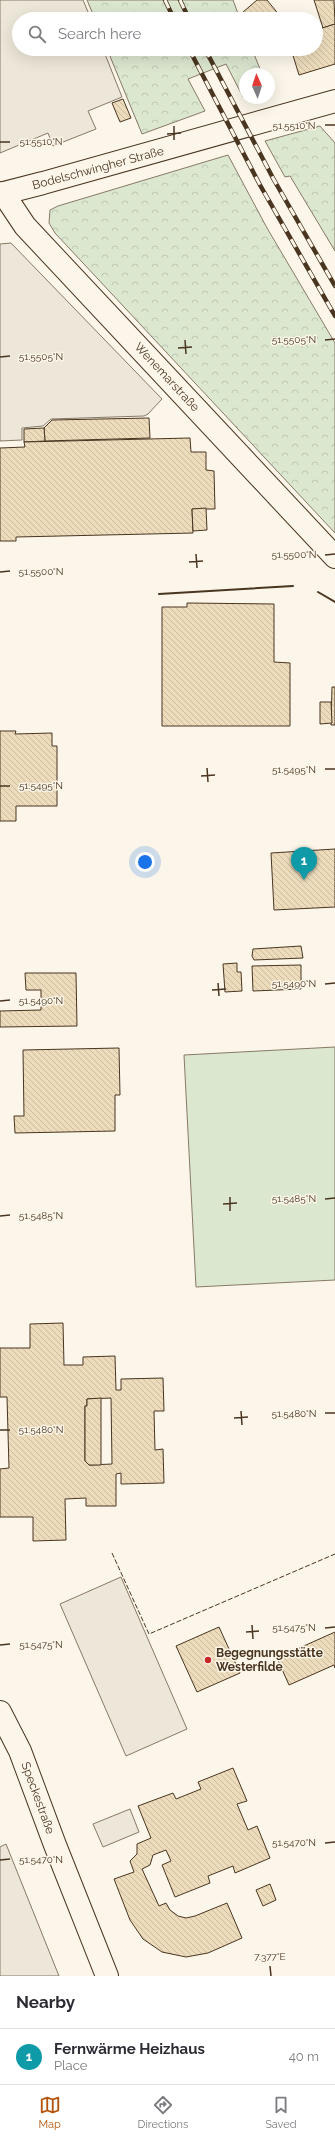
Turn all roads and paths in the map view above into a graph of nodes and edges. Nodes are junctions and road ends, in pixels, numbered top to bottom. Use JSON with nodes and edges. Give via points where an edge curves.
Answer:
{"nodes":[{"id":1,"x":335,"y":101,"type":"edge"},
{"id":2,"x":2,"y":194,"type":"edge"},
{"id":3,"x":335,"y":557,"type":"edge"},
{"id":4,"x":0,"y":1712,"type":"edge"},
{"id":5,"x":107,"y":1976,"type":"edge"}],
"edges":[{"from":1,"to":2,"type":"street","name":"Bodelschwingher Straße"},
{"from":2,"to":3,"type":"street","name":"Wenemarstraße","via":[[25,226]]},
{"from":4,"to":5,"type":"street","name":"Speckestraße","via":[[20,1751]]}]}
